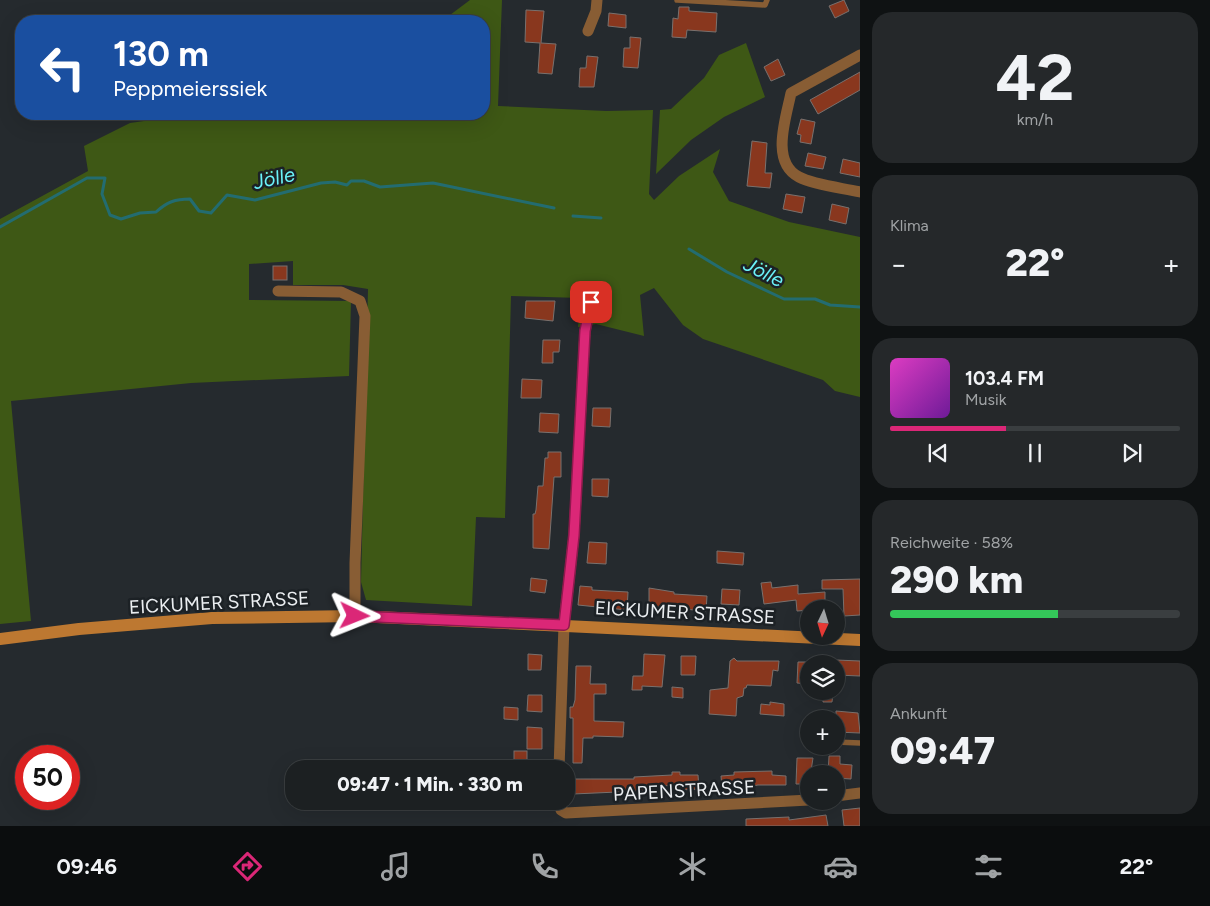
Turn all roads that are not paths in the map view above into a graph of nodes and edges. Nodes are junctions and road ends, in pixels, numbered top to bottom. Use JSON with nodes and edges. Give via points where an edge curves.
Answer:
{"nodes":[{"id":1,"x":597,"y":0,"type":"edge"},
{"id":2,"x":678,"y":0,"type":"edge"},
{"id":3,"x":766,"y":3,"type":"edge"},
{"id":4,"x":588,"y":31,"type":"dead end"},
{"id":5,"x":860,"y":56,"type":"edge"},
{"id":6,"x":860,"y":192,"type":"edge"},
{"id":7,"x":278,"y":291,"type":"dead end"},
{"id":8,"x":591,"y":302,"type":"dead end"},
{"id":9,"x":355,"y":616,"type":"junction"},
{"id":10,"x":564,"y":625,"type":"junction"},
{"id":11,"x":0,"y":639,"type":"edge"},
{"id":12,"x":860,"y":640,"type":"edge"},
{"id":13,"x":845,"y":743,"type":"edge"},
{"id":14,"x":860,"y":744,"type":"edge"},
{"id":15,"x":559,"y":760,"type":"edge"},
{"id":16,"x":860,"y":793,"type":"edge"},
{"id":17,"x":845,"y":795,"type":"edge"},
{"id":18,"x":800,"y":800,"type":"edge"},
{"id":19,"x":570,"y":810,"type":"edge"}],
"edges":[{"from":1,"to":4,"type":"street"},
{"from":2,"to":3,"type":"lane"},
{"from":5,"to":6,"type":"street","via":[[791,93],[782,154],[798,177]]},
{"from":7,"to":9,"type":"street","via":[[341,292],[360,302],[365,316]]},
{"from":8,"to":10,"type":"street","via":[[585,331],[574,535]]},
{"from":9,"to":10,"type":"main road","name":"EICKUMER STRASSE"},
{"from":9,"to":11,"type":"main road","name":"EICKUMER STRASSE","via":[[212,618]]},
{"from":10,"to":12,"type":"main road","name":"EICKUMER STRASSE"},
{"from":10,"to":15,"type":"street"},
{"from":13,"to":14,"type":"lane"},
{"from":16,"to":17,"type":"street"},
{"from":18,"to":19,"type":"street","name":"PAPENSTRASSE"}]}
